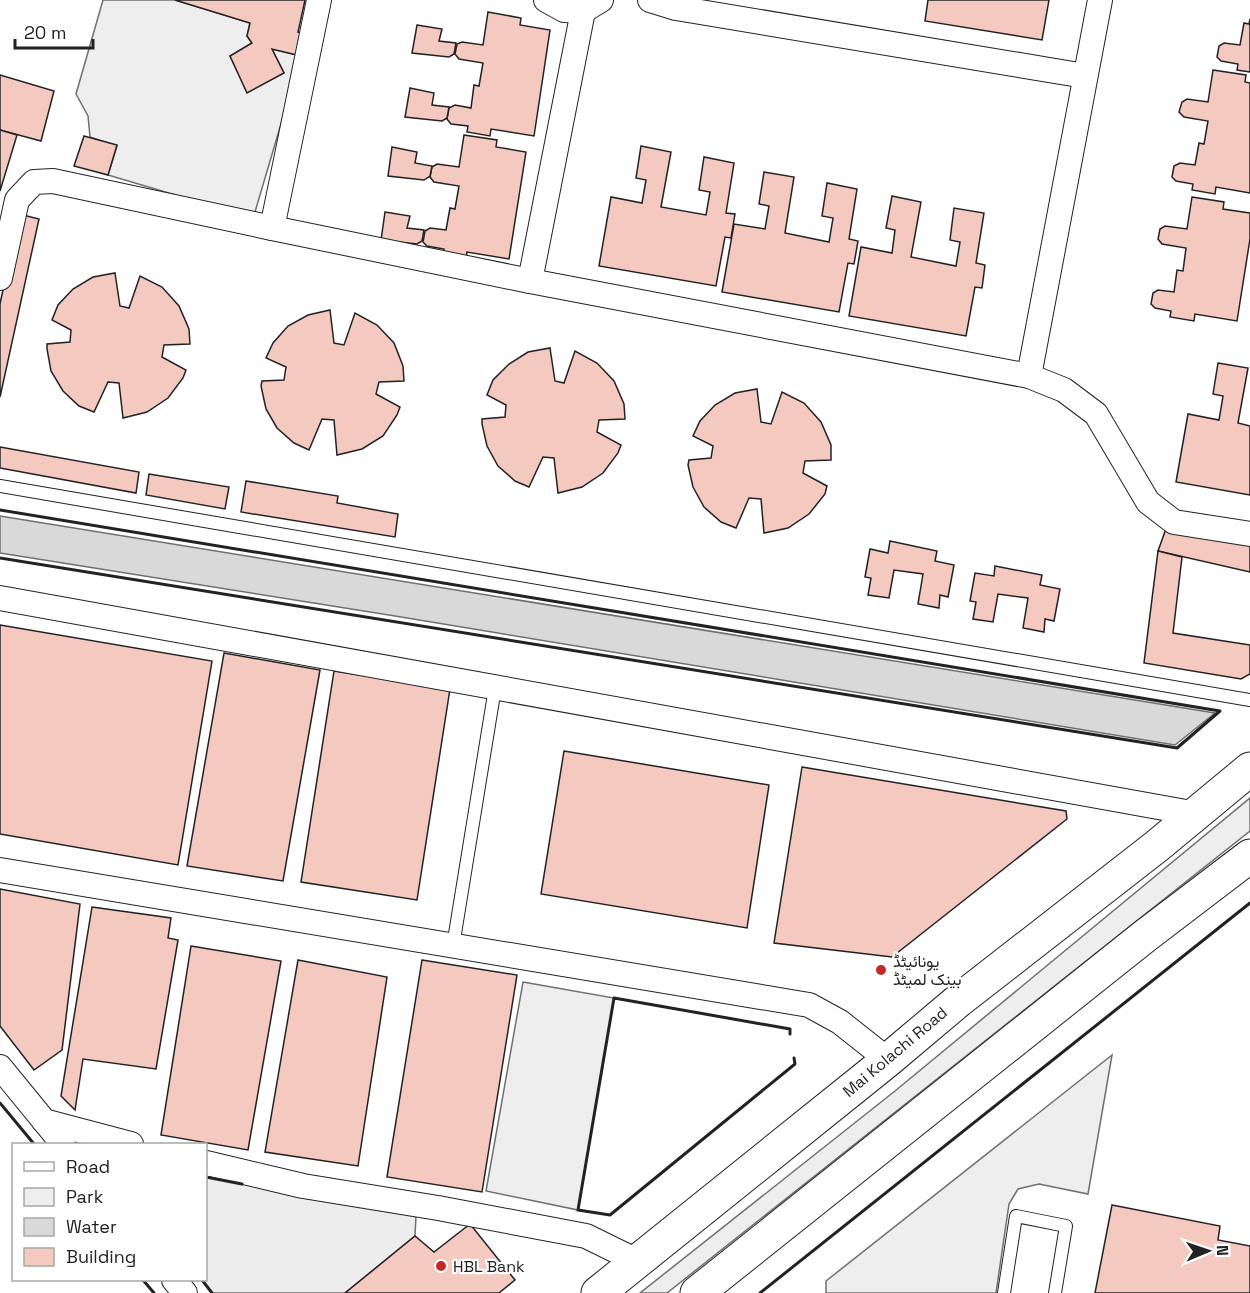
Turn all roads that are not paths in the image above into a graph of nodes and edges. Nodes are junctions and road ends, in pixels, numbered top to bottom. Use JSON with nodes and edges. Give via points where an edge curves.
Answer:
{"nodes":[{"id":1,"x":319,"y":0,"type":"edge"},
{"id":2,"x":546,"y":0,"type":"edge"},
{"id":3,"x":650,"y":0,"type":"edge"},
{"id":4,"x":1100,"y":0,"type":"edge"},
{"id":5,"x":592,"y":5,"type":"edge"},
{"id":6,"x":1085,"y":76,"type":"junction"},
{"id":7,"x":272,"y":228,"type":"junction"},
{"id":8,"x":0,"y":278,"type":"edge"},
{"id":9,"x":530,"y":281,"type":"junction"},
{"id":10,"x":1029,"y":376,"type":"junction"},
{"id":11,"x":0,"y":486,"type":"edge"},
{"id":12,"x":1250,"y":534,"type":"edge"},
{"id":13,"x":0,"y":598,"type":"edge"},
{"id":14,"x":495,"y":687,"type":"junction"},
{"id":15,"x":1250,"y":700,"type":"edge"},
{"id":16,"x":1250,"y":769,"type":"edge"},
{"id":17,"x":1197,"y":814,"type":"junction"},
{"id":18,"x":1250,"y":856,"type":"edge"},
{"id":19,"x":0,"y":870,"type":"edge"},
{"id":20,"x":453,"y":946,"type":"junction"},
{"id":21,"x":888,"y":1060,"type":"junction"},
{"id":22,"x":0,"y":1067,"type":"edge"},
{"id":23,"x":44,"y":1121,"type":"junction"},
{"id":24,"x":62,"y":1143,"type":"edge"},
{"id":25,"x":127,"y":1143,"type":"edge"},
{"id":26,"x":207,"y":1163,"type":"edge"},
{"id":27,"x":637,"y":1261,"type":"junction"},
{"id":28,"x":175,"y":1281,"type":"edge"},
{"id":29,"x":185,"y":1293,"type":"edge"},
{"id":30,"x":598,"y":1293,"type":"edge"},
{"id":31,"x":697,"y":1293,"type":"edge"},
{"id":32,"x":1004,"y":1293,"type":"edge"},
{"id":33,"x":1055,"y":1293,"type":"edge"}],
"edges":[{"from":1,"to":7,"type":"street"},
{"from":2,"to":5,"type":"street","via":[[564,10]]},
{"from":3,"to":6,"type":"street","via":[[676,8]]},
{"from":4,"to":6,"type":"street"},
{"from":5,"to":9,"type":"street"},
{"from":6,"to":10,"type":"street"},
{"from":7,"to":8,"type":"street","via":[[53,181],[34,182],[17,200]]},
{"from":7,"to":9,"type":"street"},
{"from":9,"to":10,"type":"street"},
{"from":10,"to":12,"type":"street","via":[[1064,390],[1096,414],[1148,502],[1174,522]]},
{"from":11,"to":15,"type":"lane"},
{"from":13,"to":14,"type":"street"},
{"from":14,"to":17,"type":"street"},
{"from":14,"to":20,"type":"lane"},
{"from":16,"to":17,"type":"main road","name":"Mai Kolachi Road"},
{"from":17,"to":21,"type":"main road","name":"Mai Kolachi Road"},
{"from":18,"to":31,"type":"main road"},
{"from":19,"to":20,"type":"street"},
{"from":20,"to":21,"type":"street","via":[[808,1005],[840,1022]]},
{"from":21,"to":27,"type":"main road","name":"Mai Kolachi Road"},
{"from":22,"to":23,"type":"street"},
{"from":23,"to":24,"type":"street"},
{"from":23,"to":25,"type":"street"},
{"from":26,"to":27,"type":"street","via":[[303,1186],[586,1236]]},
{"from":27,"to":30,"type":"main road","name":"Mai Kolachi Road"},
{"from":28,"to":29,"type":"street"},
{"from":32,"to":33,"type":"lane","via":[[1016,1216],[1066,1226]]}]}
